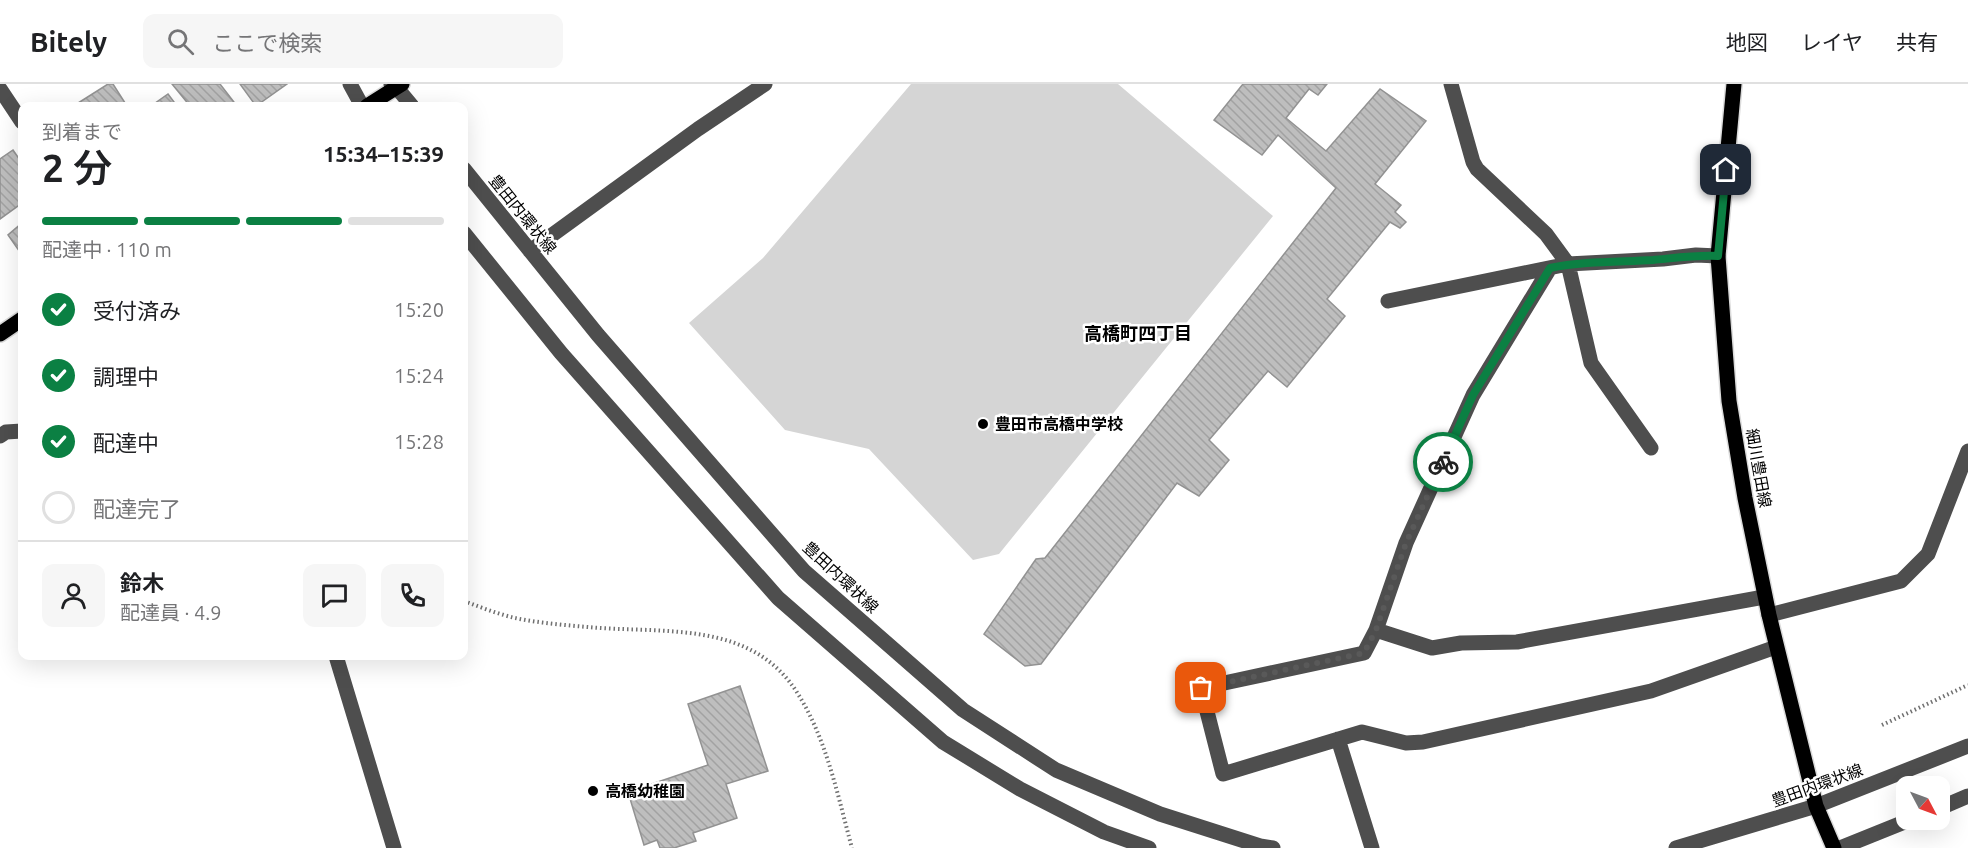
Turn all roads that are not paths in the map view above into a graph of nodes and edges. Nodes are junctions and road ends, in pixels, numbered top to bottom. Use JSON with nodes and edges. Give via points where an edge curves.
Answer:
{"nodes":[{"id":1,"x":350,"y":84,"type":"edge"},
{"id":2,"x":765,"y":84,"type":"edge"},
{"id":3,"x":1450,"y":84,"type":"edge"},
{"id":4,"x":1734,"y":84,"type":"edge"},
{"id":5,"x":397,"y":85,"type":"edge"},
{"id":6,"x":2,"y":94,"type":"edge"},
{"id":7,"x":360,"y":102,"type":"edge"},
{"id":8,"x":373,"y":102,"type":"edge"},
{"id":9,"x":409,"y":102,"type":"edge"},
{"id":10,"x":18,"y":116,"type":"edge"},
{"id":11,"x":468,"y":174,"type":"edge"},
{"id":12,"x":468,"y":237,"type":"edge"},
{"id":13,"x":530,"y":251,"type":"junction"},
{"id":14,"x":1718,"y":256,"type":"junction"},
{"id":15,"x":1568,"y":264,"type":"junction"},
{"id":16,"x":1550,"y":268,"type":"junction"},
{"id":17,"x":1388,"y":301,"type":"dead end"},
{"id":18,"x":18,"y":323,"type":"edge"},
{"id":19,"x":0,"y":334,"type":"edge"},
{"id":20,"x":18,"y":431,"type":"edge"},
{"id":21,"x":0,"y":436,"type":"edge"},
{"id":22,"x":1651,"y":448,"type":"dead end"},
{"id":23,"x":1968,"y":451,"type":"edge"},
{"id":24,"x":1764,"y":597,"type":"junction"},
{"id":25,"x":1768,"y":615,"type":"junction"},
{"id":26,"x":1376,"y":630,"type":"junction"},
{"id":27,"x":1776,"y":646,"type":"junction"},
{"id":28,"x":337,"y":660,"type":"edge"},
{"id":29,"x":1338,"y":739,"type":"junction"},
{"id":30,"x":1968,"y":747,"type":"edge"},
{"id":31,"x":1968,"y":796,"type":"edge"},
{"id":32,"x":1950,"y":804,"type":"edge"},
{"id":33,"x":1816,"y":807,"type":"junction"},
{"id":34,"x":1896,"y":825,"type":"edge"},
{"id":35,"x":394,"y":848,"type":"edge"},
{"id":36,"x":1149,"y":848,"type":"edge"},
{"id":37,"x":1273,"y":848,"type":"edge"},
{"id":38,"x":1372,"y":848,"type":"edge"},
{"id":39,"x":1676,"y":848,"type":"edge"},
{"id":40,"x":1834,"y":848,"type":"edge"},
{"id":41,"x":1840,"y":848,"type":"edge"}],
"edges":[{"from":1,"to":7,"type":"street"},
{"from":2,"to":13,"type":"street"},
{"from":3,"to":15,"type":"street","via":[[1477,169],[1546,234]]},
{"from":4,"to":14,"type":"main road","name":"細川豊田線"},
{"from":5,"to":8,"type":"main road"},
{"from":5,"to":9,"type":"street"},
{"from":6,"to":10,"type":"street"},
{"from":11,"to":13,"type":"street","name":"豊田内環状線"},
{"from":12,"to":36,"type":"street","via":[[561,353],[778,598],[943,741],[1020,789],[1104,832]]},
{"from":13,"to":37,"type":"street","name":"豊田内環状線","via":[[804,571],[963,710],[1056,770],[1160,814]]},
{"from":14,"to":15,"type":"street"},
{"from":14,"to":24,"type":"main road","name":"細川豊田線","via":[[1729,401]]},
{"from":15,"to":16,"type":"street"},
{"from":15,"to":22,"type":"street","via":[[1591,363]]},
{"from":16,"to":17,"type":"street"},
{"from":16,"to":26,"type":"street","via":[[1473,395],[1406,543]]},
{"from":18,"to":19,"type":"main road"},
{"from":20,"to":21,"type":"street"},
{"from":23,"to":25,"type":"street","via":[[1928,554],[1901,581]]},
{"from":24,"to":25,"type":"main road","name":"細川豊田線"},
{"from":24,"to":26,"type":"street","via":[[1518,642],[1432,648]]},
{"from":25,"to":27,"type":"main road","name":"細川豊田線"},
{"from":26,"to":29,"type":"street","via":[[1364,653],[1201,688],[1223,774]]},
{"from":27,"to":29,"type":"street","via":[[1651,691],[1423,742],[1406,743],[1362,732]]},
{"from":27,"to":33,"type":"main road","name":"細川豊田線"},
{"from":28,"to":35,"type":"street"},
{"from":29,"to":38,"type":"street"},
{"from":30,"to":33,"type":"street","name":"豊田内環状線"},
{"from":31,"to":32,"type":"street"},
{"from":33,"to":39,"type":"street","name":"豊田内環状線"},
{"from":33,"to":40,"type":"main road","name":"細川豊田線"},
{"from":34,"to":41,"type":"street"}]}
